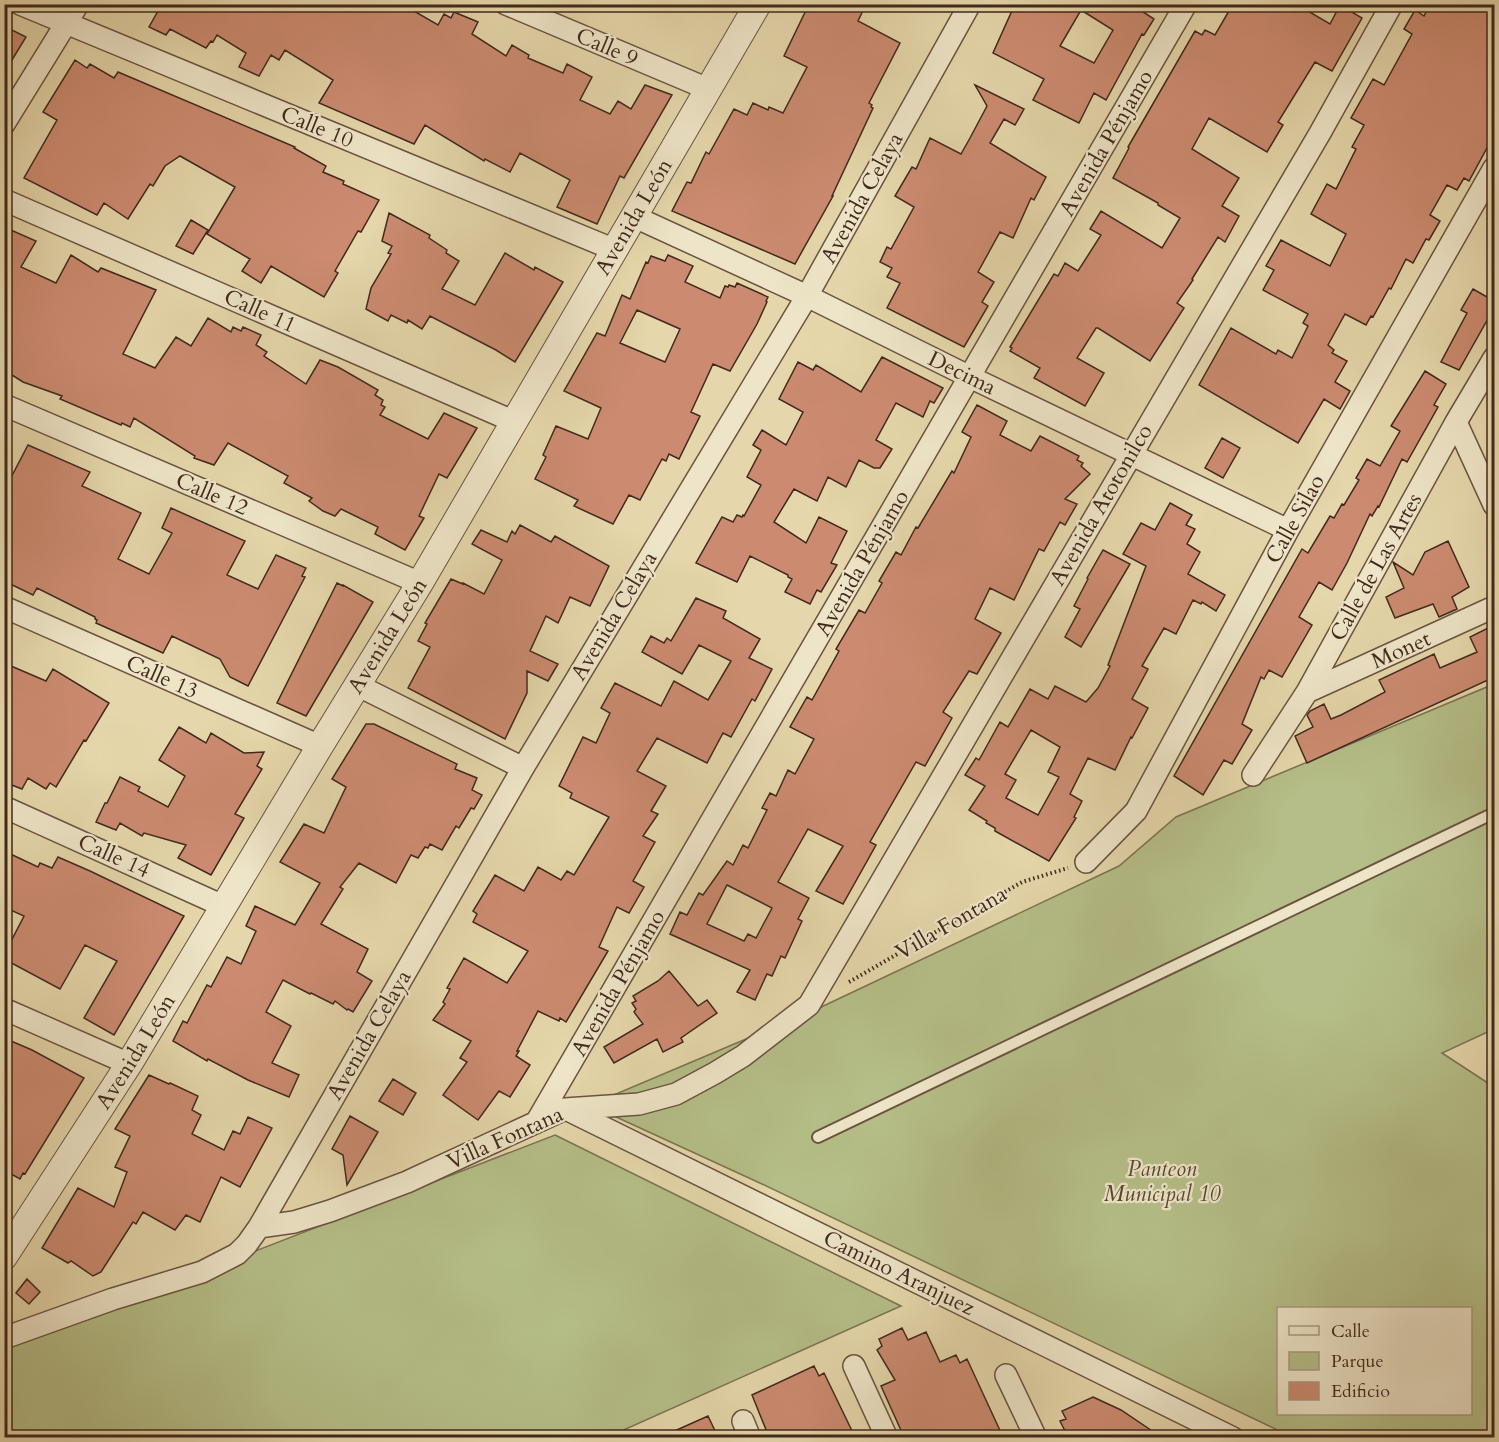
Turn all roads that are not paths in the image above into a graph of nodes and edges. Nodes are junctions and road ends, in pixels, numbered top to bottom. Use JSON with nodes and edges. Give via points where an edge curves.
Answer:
{"nodes":[{"id":1,"x":20,"y":4,"type":"edge"},
{"id":2,"x":78,"y":4,"type":"edge"},
{"id":3,"x":506,"y":4,"type":"edge"},
{"id":4,"x":758,"y":4,"type":"edge"},
{"id":5,"x":970,"y":4,"type":"edge"},
{"id":6,"x":1186,"y":4,"type":"edge"},
{"id":7,"x":1392,"y":4,"type":"edge"},
{"id":8,"x":66,"y":24,"type":"junction"},
{"id":9,"x":708,"y":88,"type":"junction"},
{"id":10,"x":4,"y":124,"type":"edge"},
{"id":11,"x":1494,"y":168,"type":"edge"},
{"id":12,"x":4,"y":200,"type":"edge"},
{"id":13,"x":635,"y":218,"type":"junction"},
{"id":14,"x":615,"y":250,"type":"junction"},
{"id":15,"x":807,"y":296,"type":"junction"},
{"id":16,"x":1494,"y":358,"type":"edge"},
{"id":17,"x":970,"y":377,"type":"junction"},
{"id":18,"x":4,"y":405,"type":"edge"},
{"id":19,"x":515,"y":422,"type":"junction"},
{"id":20,"x":1456,"y":422,"type":"junction"},
{"id":21,"x":1131,"y":454,"type":"junction"},
{"id":22,"x":1494,"y":505,"type":"edge"},
{"id":23,"x":1288,"y":530,"type":"junction"},
{"id":24,"x":420,"y":583,"type":"junction"},
{"id":25,"x":4,"y":607,"type":"edge"},
{"id":26,"x":1494,"y":608,"type":"edge"},
{"id":27,"x":357,"y":686,"type":"junction"},
{"id":28,"x":1307,"y":692,"type":"junction"},
{"id":29,"x":320,"y":746,"type":"junction"},
{"id":30,"x":523,"y":768,"type":"junction"},
{"id":31,"x":1253,"y":775,"type":"dead end"},
{"id":32,"x":4,"y":807,"type":"edge"},
{"id":33,"x":1494,"y":813,"type":"edge"},
{"id":34,"x":1086,"y":862,"type":"road end"},
{"id":35,"x":224,"y":906,"type":"junction"},
{"id":36,"x":809,"y":1005,"type":"joint"},
{"id":37,"x":4,"y":1009,"type":"edge"},
{"id":38,"x":129,"y":1064,"type":"junction"},
{"id":39,"x":565,"y":1109,"type":"junction"},
{"id":40,"x":537,"y":1121,"type":"junction"},
{"id":41,"x":818,"y":1137,"type":"dead end"},
{"id":42,"x":14,"y":1222,"type":"edge"},
{"id":43,"x":259,"y":1227,"type":"junction"},
{"id":44,"x":4,"y":1257,"type":"edge"},
{"id":45,"x":4,"y":1338,"type":"edge"},
{"id":46,"x":854,"y":1366,"type":"dead end"},
{"id":47,"x":1006,"y":1375,"type":"dead end"},
{"id":48,"x":887,"y":1437,"type":"edge"},
{"id":49,"x":1036,"y":1437,"type":"edge"},
{"id":50,"x":1233,"y":1437,"type":"edge"}],
"edges":[{"from":1,"to":8,"type":"street","name":"Calle 10"},
{"from":2,"to":8,"type":"street"},
{"from":3,"to":9,"type":"street","name":"Calle 9"},
{"from":4,"to":9,"type":"street","name":"Avenida León"},
{"from":5,"to":15,"type":"street","name":"Avenida Celaya"},
{"from":6,"to":17,"type":"street","name":"Avenida Pénjamo"},
{"from":7,"to":21,"type":"street","name":"Avenida Atotonilco"},
{"from":8,"to":10,"type":"street"},
{"from":8,"to":14,"type":"street","name":"Calle 10"},
{"from":9,"to":13,"type":"street","name":"Avenida León"},
{"from":11,"to":23,"type":"street","name":"Calle Silao"},
{"from":12,"to":19,"type":"street","name":"Calle 11"},
{"from":13,"to":14,"type":"street","name":"Avenida León"},
{"from":13,"to":15,"type":"street","name":"Decima"},
{"from":14,"to":19,"type":"street","name":"Avenida León"},
{"from":15,"to":17,"type":"street","name":"Decima"},
{"from":15,"to":30,"type":"street","name":"Avenida Celaya"},
{"from":16,"to":20,"type":"street","name":"Calle de Las Artes"},
{"from":17,"to":21,"type":"street","name":"Decima"},
{"from":17,"to":40,"type":"street","name":"Avenida Pénjamo"},
{"from":18,"to":24,"type":"street","name":"Calle 12"},
{"from":19,"to":24,"type":"street","name":"Avenida León"},
{"from":20,"to":22,"type":"street"},
{"from":20,"to":28,"type":"street","name":"Calle de Las Artes"},
{"from":21,"to":23,"type":"street","name":"Decima"},
{"from":21,"to":36,"type":"street","name":"Avenida Atotonilco"},
{"from":23,"to":34,"type":"street","name":"Calle Silao","via":[[1136,811]]},
{"from":24,"to":27,"type":"street","name":"Avenida León"},
{"from":25,"to":29,"type":"street","name":"Calle 13"},
{"from":26,"to":28,"type":"street","name":"Monet"},
{"from":27,"to":29,"type":"street","name":"Avenida León"},
{"from":27,"to":30,"type":"street"},
{"from":28,"to":31,"type":"street","name":"Calle de Las Artes"},
{"from":29,"to":35,"type":"street","name":"Avenida León"},
{"from":30,"to":43,"type":"street","name":"Avenida Celaya"},
{"from":32,"to":35,"type":"street","name":"Calle 14"},
{"from":33,"to":41,"type":"lane"},
{"from":35,"to":38,"type":"street","name":"Avenida León"},
{"from":36,"to":39,"type":"street","name":"Villa Fontana","via":[[743,1056],[676,1094],[639,1104]]},
{"from":37,"to":38,"type":"street"},
{"from":38,"to":42,"type":"street","name":"Avenida León"},
{"from":39,"to":40,"type":"street","name":"Villa Fontana"},
{"from":39,"to":50,"type":"street","name":"Camino Aranjuez"},
{"from":40,"to":43,"type":"street","name":"Villa Fontana","via":[[407,1182],[303,1220]]},
{"from":42,"to":44,"type":"street","name":"Avenida León"},
{"from":43,"to":45,"type":"street","via":[[237,1254],[202,1272]]},
{"from":46,"to":48,"type":"street"},
{"from":47,"to":49,"type":"street"}]}
